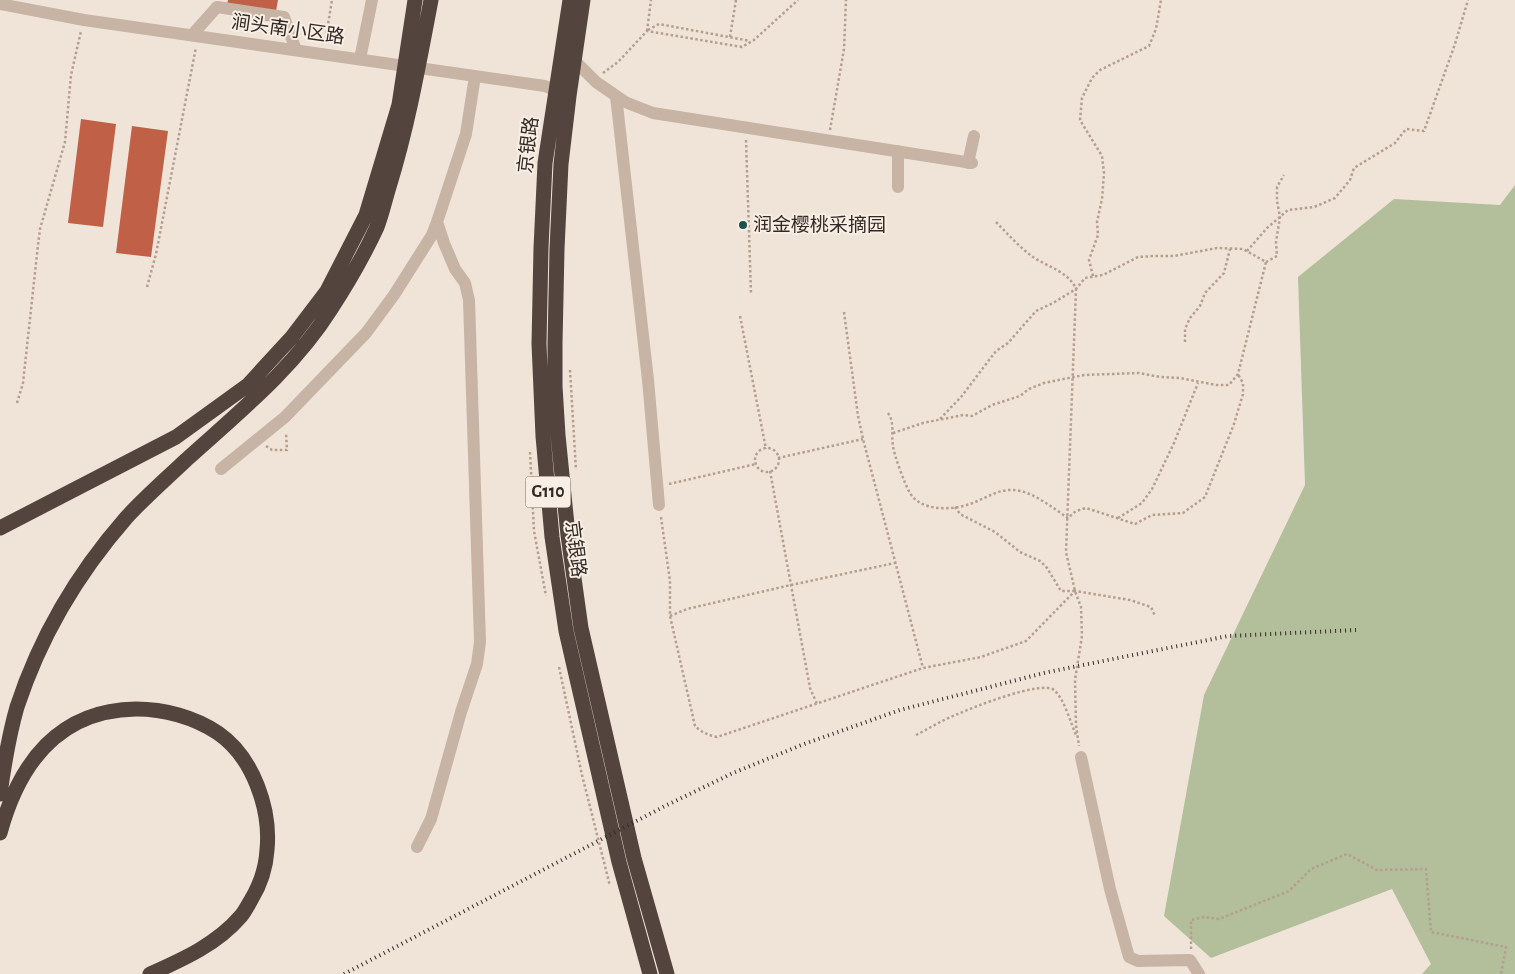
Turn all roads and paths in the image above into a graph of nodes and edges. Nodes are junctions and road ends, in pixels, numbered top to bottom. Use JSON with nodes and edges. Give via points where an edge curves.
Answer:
{"nodes":[{"id":1,"x":332,"y":0,"type":"edge"},
{"id":2,"x":372,"y":0,"type":"edge"},
{"id":3,"x":415,"y":0,"type":"edge"},
{"id":4,"x":430,"y":0,"type":"edge"},
{"id":5,"x":570,"y":0,"type":"edge"},
{"id":6,"x":584,"y":0,"type":"edge"},
{"id":7,"x":651,"y":0,"type":"edge"},
{"id":8,"x":736,"y":0,"type":"edge"},
{"id":9,"x":798,"y":0,"type":"edge"},
{"id":10,"x":846,"y":0,"type":"edge"},
{"id":11,"x":1161,"y":0,"type":"edge"},
{"id":12,"x":1468,"y":0,"type":"edge"},
{"id":13,"x":0,"y":4,"type":"edge"},
{"id":14,"x":84,"y":20,"type":"junction"},
{"id":15,"x":647,"y":31,"type":"junction"},
{"id":16,"x":195,"y":36,"type":"junction"},
{"id":17,"x":730,"y":37,"type":"junction"},
{"id":18,"x":751,"y":42,"type":"junction"},
{"id":19,"x":415,"y":47,"type":"junction"},
{"id":20,"x":296,"y":50,"type":"junction"},
{"id":21,"x":323,"y":54,"type":"junction"},
{"id":22,"x":360,"y":59,"type":"junction"},
{"id":23,"x":574,"y":60,"type":"junction"},
{"id":24,"x":475,"y":76,"type":"junction"},
{"id":25,"x":594,"y":80,"type":"junction"},
{"id":26,"x":563,"y":93,"type":"junction"},
{"id":27,"x":616,"y":96,"type":"junction"},
{"id":28,"x":401,"y":106,"type":"junction"},
{"id":29,"x":745,"y":128,"type":"junction"},
{"id":30,"x":974,"y":136,"type":"dead end"},
{"id":31,"x":828,"y":141,"type":"junction"},
{"id":32,"x":898,"y":151,"type":"junction"},
{"id":33,"x":1284,"y":175,"type":"dead end"},
{"id":34,"x":898,"y":187,"type":"dead end"},
{"id":35,"x":1280,"y":217,"type":"junction"},
{"id":36,"x":437,"y":222,"type":"junction"},
{"id":37,"x":996,"y":222,"type":"dead end"},
{"id":38,"x":1230,"y":249,"type":"junction"},
{"id":39,"x":1247,"y":252,"type":"junction"},
{"id":40,"x":1266,"y":262,"type":"junction"},
{"id":41,"x":1094,"y":276,"type":"junction"},
{"id":42,"x":147,"y":287,"type":"dead end"},
{"id":43,"x":1076,"y":289,"type":"junction"},
{"id":44,"x":751,"y":293,"type":"dead end"},
{"id":45,"x":844,"y":312,"type":"dead end"},
{"id":46,"x":740,"y":316,"type":"dead end"},
{"id":47,"x":1185,"y":342,"type":"dead end"},
{"id":48,"x":570,"y":369,"type":"dead end"},
{"id":49,"x":1238,"y":374,"type":"junction"},
{"id":50,"x":1073,"y":378,"type":"junction"},
{"id":51,"x":1198,"y":383,"type":"junction"},
{"id":52,"x":17,"y":403,"type":"dead end"},
{"id":53,"x":888,"y":412,"type":"dead end"},
{"id":54,"x":283,"y":419,"type":"junction"},
{"id":55,"x":939,"y":420,"type":"junction"},
{"id":56,"x":893,"y":433,"type":"junction"},
{"id":57,"x":258,"y":439,"type":"junction"},
{"id":58,"x":863,"y":439,"type":"junction"},
{"id":59,"x":766,"y":449,"type":"junction"},
{"id":60,"x":778,"y":458,"type":"junction"},
{"id":61,"x":756,"y":464,"type":"junction"},
{"id":62,"x":221,"y":469,"type":"dead end"},
{"id":63,"x":576,"y":471,"type":"dead end"},
{"id":64,"x":770,"y":472,"type":"junction"},
{"id":65,"x":657,"y":487,"type":"junction"},
{"id":66,"x":659,"y":505,"type":"joint"},
{"id":67,"x":955,"y":507,"type":"junction"},
{"id":68,"x":1068,"y":518,"type":"junction"},
{"id":69,"x":1118,"y":518,"type":"junction"},
{"id":70,"x":0,"y":526,"type":"edge"},
{"id":71,"x":895,"y":563,"type":"junction"},
{"id":72,"x":791,"y":584,"type":"junction"},
{"id":73,"x":1075,"y":591,"type":"junction"},
{"id":74,"x":670,"y":616,"type":"junction"},
{"id":75,"x":1155,"y":616,"type":"dead end"},
{"id":76,"x":923,"y":668,"type":"junction"},
{"id":77,"x":817,"y":704,"type":"junction"},
{"id":78,"x":916,"y":735,"type":"dead end"},
{"id":79,"x":1078,"y":739,"type":"junction"},
{"id":80,"x":1081,"y":757,"type":"joint"},
{"id":81,"x":0,"y":794,"type":"edge"},
{"id":82,"x":0,"y":833,"type":"edge"},
{"id":83,"x":417,"y":847,"type":"dead end"},
{"id":84,"x":1191,"y":954,"type":"dead end"},
{"id":85,"x":150,"y":974,"type":"edge"},
{"id":86,"x":650,"y":974,"type":"edge"},
{"id":87,"x":667,"y":974,"type":"edge"},
{"id":88,"x":1198,"y":974,"type":"edge"},
{"id":89,"x":1501,"y":974,"type":"edge"}],
"edges":[{"from":1,"to":21,"type":"path"},
{"from":2,"to":22,"type":"street"},
{"from":3,"to":19,"type":"highway"},
{"from":4,"to":19,"type":"highway"},
{"from":5,"to":26,"type":"highway","name":"京银路","number":"G110"},
{"from":6,"to":23,"type":"highway","name":"京银路","number":"G110"},
{"from":7,"to":15,"type":"path"},
{"from":8,"to":17,"type":"path"},
{"from":9,"to":18,"type":"path"},
{"from":10,"to":31,"type":"path","via":[[844,49]]},
{"from":11,"to":41,"type":"path","via":[[1149,46],[1100,70],[1082,98],[1080,120],[1102,156],[1104,173],[1098,235],[1089,260]]},
{"from":12,"to":35,"type":"path","via":[[1424,131],[1406,129],[1395,143],[1354,168],[1350,180],[1336,198],[1314,207],[1288,210]]},
{"from":13,"to":14,"type":"street","name":"涧头南小区路"},
{"from":14,"to":16,"type":"street","name":"涧头南小区路"},
{"from":14,"to":52,"type":"path","via":[[71,75],[65,142],[39,237],[23,383]]},
{"from":15,"to":17,"type":"path","via":[[659,24]]},
{"from":15,"to":18,"type":"path","via":[[731,46],[742,47]]},
{"from":15,"to":25,"type":"path","via":[[618,62]]},
{"from":16,"to":20,"type":"street","name":"涧头南小区路"},
{"from":16,"to":20,"type":"street","via":[[217,7],[284,17]]},
{"from":16,"to":42,"type":"path","via":[[156,254]]},
{"from":17,"to":18,"type":"path"},
{"from":19,"to":28,"type":"highway"},
{"from":20,"to":21,"type":"street","name":"涧头南小区路"},
{"from":21,"to":22,"type":"street","name":"涧头南小区路"},
{"from":22,"to":24,"type":"street","name":"涧头南小区路"},
{"from":23,"to":25,"type":"street"},
{"from":23,"to":26,"type":"highway","name":"京银路","number":"G110"},
{"from":24,"to":26,"type":"street","name":"涧头南小区路","via":[[545,86]]},
{"from":24,"to":36,"type":"street","via":[[466,134]]},
{"from":25,"to":27,"type":"street"},
{"from":26,"to":86,"type":"highway","name":"京银路","number":"G110","via":[[545,162],[541,248],[543,436],[552,537],[566,631],[580,694],[619,862]]},
{"from":26,"to":87,"type":"highway","name":"京银路","number":"G110","via":[[555,386],[568,535],[581,628],[601,718],[634,858]]},
{"from":27,"to":29,"type":"street","via":[[653,113]]},
{"from":27,"to":65,"type":"street"},
{"from":28,"to":70,"type":"highway","via":[[365,213],[317,293],[243,380],[202,415],[167,437],[47,498]]},
{"from":28,"to":81,"type":"highway","via":[[377,226],[353,272],[303,347],[253,401],[127,517],[90,562],[59,611],[34,660],[17,710]]},
{"from":29,"to":31,"type":"street"},
{"from":29,"to":44,"type":"path"},
{"from":30,"to":32,"type":"street","via":[[970,163]]},
{"from":31,"to":32,"type":"street"},
{"from":32,"to":34,"type":"street"},
{"from":33,"to":35,"type":"path","via":[[1277,187]]},
{"from":35,"to":39,"type":"path"},
{"from":35,"to":40,"type":"path","via":[[1277,256]]},
{"from":36,"to":54,"type":"street","via":[[366,333]]},
{"from":36,"to":83,"type":"street","via":[[454,269],[465,283],[469,300],[480,642],[477,664],[431,819]]},
{"from":37,"to":43,"type":"path","via":[[1033,257],[1072,280]]},
{"from":38,"to":39,"type":"path"},
{"from":38,"to":41,"type":"path","via":[[1138,257],[1103,275]]},
{"from":38,"to":47,"type":"path","via":[[1224,273],[1190,318],[1185,329]]},
{"from":39,"to":40,"type":"path"},
{"from":40,"to":49,"type":"path"},
{"from":41,"to":43,"type":"path","via":[[1085,278]]},
{"from":43,"to":50,"type":"path"},
{"from":43,"to":55,"type":"path","via":[[1036,311],[996,351]]},
{"from":45,"to":58,"type":"path"},
{"from":46,"to":59,"type":"path"},
{"from":48,"to":63,"type":"path"},
{"from":49,"to":51,"type":"path","via":[[1229,385]]},
{"from":49,"to":69,"type":"path","via":[[1243,383],[1243,394],[1205,497],[1183,513],[1152,515],[1135,524]]},
{"from":50,"to":51,"type":"path","via":[[1140,373]]},
{"from":50,"to":55,"type":"path","via":[[1044,383],[972,416]]},
{"from":50,"to":68,"type":"path"},
{"from":51,"to":69,"type":"path","via":[[1152,490],[1142,502]]},
{"from":53,"to":56,"type":"path","via":[[892,418]]},
{"from":54,"to":57,"type":"street"},
{"from":54,"to":57,"type":"path","via":[[287,450],[272,450]]},
{"from":55,"to":56,"type":"path"},
{"from":56,"to":67,"type":"path","via":[[893,447],[910,494],[935,508]]},
{"from":57,"to":62,"type":"street"},
{"from":58,"to":60,"type":"path"},
{"from":58,"to":71,"type":"path"},
{"from":59,"to":60,"type":"path","via":[[774,451]]},
{"from":59,"to":61,"type":"path","via":[[757,454]]},
{"from":60,"to":64,"type":"path","via":[[776,468]]},
{"from":61,"to":64,"type":"path","via":[[762,471]]},
{"from":61,"to":65,"type":"path"},
{"from":64,"to":72,"type":"path"},
{"from":65,"to":66,"type":"street"},
{"from":66,"to":74,"type":"path","via":[[670,581]]},
{"from":67,"to":68,"type":"path","via":[[1006,490],[1016,490],[1043,500]]},
{"from":67,"to":73,"type":"path","via":[[960,514],[1040,561],[1061,591]]},
{"from":68,"to":69,"type":"path","via":[[1086,508]]},
{"from":68,"to":73,"type":"path","via":[[1066,552]]},
{"from":71,"to":72,"type":"path"},
{"from":71,"to":76,"type":"path"},
{"from":72,"to":74,"type":"path"},
{"from":72,"to":77,"type":"path","via":[[810,688]]},
{"from":73,"to":75,"type":"path","via":[[1130,600],[1151,607]]},
{"from":73,"to":76,"type":"path","via":[[1026,641],[981,657]]},
{"from":73,"to":79,"type":"path","via":[[1081,607],[1082,636],[1075,680]]},
{"from":74,"to":77,"type":"path","via":[[695,726],[700,731],[717,737]]},
{"from":76,"to":77,"type":"path"},
{"from":78,"to":79,"type":"path","via":[[956,714],[1019,692],[1044,687],[1054,690],[1061,700]]},
{"from":79,"to":80,"type":"path"},
{"from":80,"to":88,"type":"street","via":[[1128,957],[1138,961],[1190,960]]},
{"from":82,"to":85,"type":"highway","via":[[22,777],[39,753],[69,725],[91,716],[117,709],[172,712],[218,733],[233,747],[247,764],[258,786],[268,828],[268,850],[255,894],[243,914],[210,944]]},
{"from":84,"to":89,"type":"path","via":[[1191,920],[1204,917],[1219,919],[1289,891],[1311,869],[1347,854],[1377,870],[1426,869],[1431,932],[1506,947]]}]}
